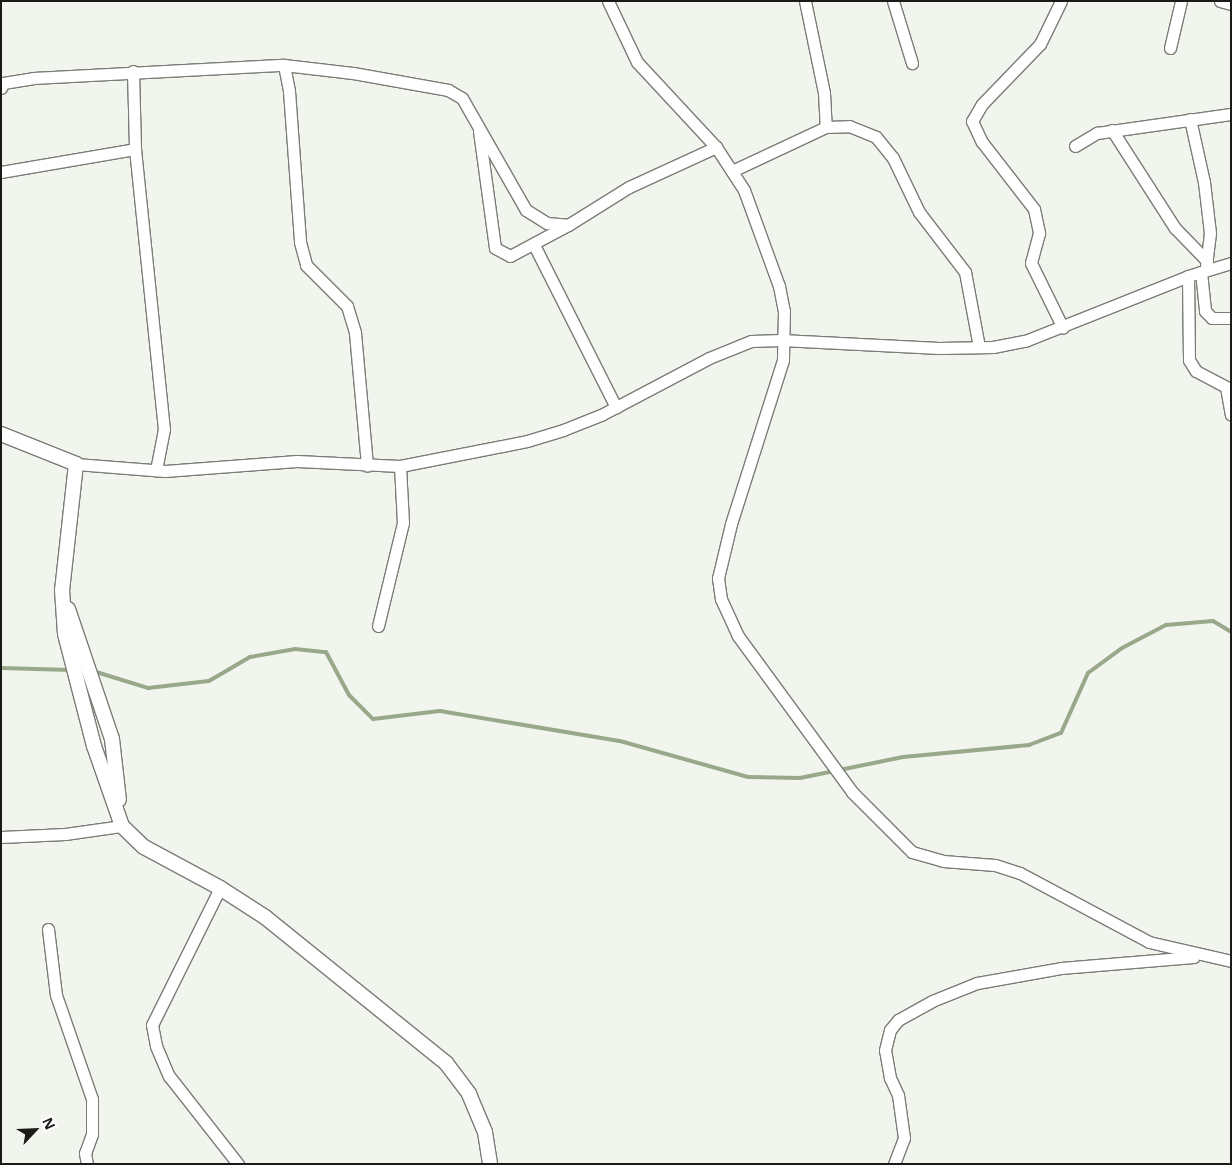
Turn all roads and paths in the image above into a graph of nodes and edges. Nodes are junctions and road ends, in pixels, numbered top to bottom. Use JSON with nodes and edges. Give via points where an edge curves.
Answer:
{"nodes":[{"id":1,"x":608,"y":1,"type":"edge"},
{"id":2,"x":805,"y":1,"type":"edge"},
{"id":3,"x":893,"y":1,"type":"edge"},
{"id":4,"x":1061,"y":1,"type":"edge"},
{"id":5,"x":1181,"y":1,"type":"edge"},
{"id":6,"x":1220,"y":1,"type":"edge"},
{"id":7,"x":1231,"y":4,"type":"edge"},
{"id":8,"x":1170,"y":48,"type":"dead end"},
{"id":9,"x":912,"y":62,"type":"dead end"},
{"id":10,"x":284,"y":65,"type":"junction"},
{"id":11,"x":133,"y":71,"type":"junction"},
{"id":12,"x":1,"y":88,"type":"edge"},
{"id":13,"x":1231,"y":114,"type":"edge"},
{"id":14,"x":1190,"y":119,"type":"junction"},
{"id":15,"x":479,"y":127,"type":"junction"},
{"id":16,"x":826,"y":127,"type":"junction"},
{"id":17,"x":1112,"y":130,"type":"junction"},
{"id":18,"x":1075,"y":146,"type":"dead end"},
{"id":19,"x":716,"y":148,"type":"junction"},
{"id":20,"x":135,"y":150,"type":"junction"},
{"id":21,"x":732,"y":171,"type":"junction"},
{"id":22,"x":1,"y":172,"type":"edge"},
{"id":23,"x":568,"y":225,"type":"junction"},
{"id":24,"x":534,"y":245,"type":"junction"},
{"id":25,"x":1231,"y":263,"type":"edge"},
{"id":26,"x":1204,"y":268,"type":"junction"},
{"id":27,"x":1188,"y":276,"type":"junction"},
{"id":28,"x":1231,"y":318,"type":"edge"},
{"id":29,"x":1063,"y":328,"type":"junction"},
{"id":30,"x":781,"y":340,"type":"junction"},
{"id":31,"x":979,"y":347,"type":"junction"},
{"id":32,"x":1228,"y":386,"type":"edge"},
{"id":33,"x":616,"y":407,"type":"junction"},
{"id":34,"x":1231,"y":415,"type":"edge"},
{"id":35,"x":1,"y":434,"type":"edge"},
{"id":36,"x":76,"y":464,"type":"junction"},
{"id":37,"x":367,"y":465,"type":"junction"},
{"id":38,"x":400,"y":466,"type":"junction"},
{"id":39,"x":156,"y":470,"type":"junction"},
{"id":40,"x":62,"y":590,"type":"junction"},
{"id":41,"x":378,"y":626,"type":"dead end"},
{"id":42,"x":122,"y":826,"type":"junction"},
{"id":43,"x":1,"y":837,"type":"edge"},
{"id":44,"x":220,"y":888,"type":"junction"},
{"id":45,"x":48,"y":929,"type":"dead end"},
{"id":46,"x":1206,"y":956,"type":"junction"},
{"id":47,"x":1231,"y":961,"type":"edge"},
{"id":48,"x":87,"y":1164,"type":"edge"},
{"id":49,"x":238,"y":1164,"type":"edge"},
{"id":50,"x":490,"y":1164,"type":"edge"},
{"id":51,"x":894,"y":1164,"type":"edge"}],
"edges":[{"from":1,"to":19,"type":"street","via":[[637,62]]},
{"from":2,"to":16,"type":"street","via":[[824,93]]},
{"from":3,"to":9,"type":"street"},
{"from":4,"to":29,"type":"street","via":[[1040,44],[982,104],[972,121],[982,142],[1034,208],[1039,233],[1031,263]]},
{"from":5,"to":8,"type":"street"},
{"from":6,"to":7,"type":"street"},
{"from":10,"to":11,"type":"street"},
{"from":10,"to":15,"type":"street","via":[[353,72],[448,90],[462,98]]},
{"from":10,"to":37,"type":"street","via":[[289,91],[300,242],[306,265],[347,306],[355,333]]},
{"from":11,"to":12,"type":"street","via":[[16,80],[4,83]]},
{"from":11,"to":20,"type":"street"},
{"from":13,"to":14,"type":"street"},
{"from":14,"to":17,"type":"street"},
{"from":14,"to":26,"type":"street","via":[[1204,182],[1210,233]]},
{"from":15,"to":23,"type":"street","via":[[526,210],[547,223]]},
{"from":15,"to":24,"type":"street","via":[[494,248],[510,256]]},
{"from":16,"to":21,"type":"street"},
{"from":16,"to":31,"type":"street","via":[[849,126],[866,132],[886,147],[919,212],[965,272]]},
{"from":17,"to":18,"type":"street","via":[[1097,132]]},
{"from":17,"to":26,"type":"street"},
{"from":19,"to":21,"type":"street"},
{"from":19,"to":23,"type":"street","via":[[629,186]]},
{"from":20,"to":22,"type":"street"},
{"from":20,"to":39,"type":"street","via":[[164,429]]},
{"from":21,"to":30,"type":"street","via":[[744,190],[779,286],[784,311]]},
{"from":23,"to":24,"type":"street"},
{"from":24,"to":33,"type":"street"},
{"from":25,"to":26,"type":"street"},
{"from":26,"to":27,"type":"street"},
{"from":26,"to":28,"type":"street","via":[[1205,311],[1212,318]]},
{"from":27,"to":29,"type":"street"},
{"from":27,"to":32,"type":"street","via":[[1189,360],[1196,371]]},
{"from":29,"to":31,"type":"street","via":[[1025,341]]},
{"from":30,"to":31,"type":"street","via":[[873,346]]},
{"from":30,"to":33,"type":"street","via":[[751,341]]},
{"from":30,"to":46,"type":"street","via":[[783,360],[731,524],[718,578],[721,599],[738,636],[852,792],[912,852],[942,861],[995,866],[1020,873],[1142,938]]},
{"from":32,"to":34,"type":"street"},
{"from":33,"to":38,"type":"street","via":[[563,430],[526,441]]},
{"from":35,"to":36,"type":"street"},
{"from":36,"to":39,"type":"street"},
{"from":36,"to":40,"type":"street"},
{"from":37,"to":38,"type":"street"},
{"from":37,"to":39,"type":"street","via":[[297,461]]},
{"from":38,"to":41,"type":"street","via":[[403,523]]},
{"from":40,"to":42,"type":"street","via":[[65,634],[94,746]]},
{"from":40,"to":42,"type":"street","via":[[112,739]]},
{"from":42,"to":43,"type":"street","via":[[65,834]]},
{"from":42,"to":44,"type":"street","via":[[144,847]]},
{"from":44,"to":49,"type":"street","via":[[152,1025],[156,1046],[169,1076]]},
{"from":44,"to":50,"type":"street","via":[[265,917],[446,1063],[472,1102],[485,1132]]},
{"from":45,"to":48,"type":"street","via":[[56,995],[92,1099],[92,1134],[85,1153]]},
{"from":46,"to":47,"type":"street"},
{"from":46,"to":51,"type":"street","via":[[1061,968],[1018,975],[957,989],[915,1009],[890,1030],[885,1050],[890,1078],[898,1095],[904,1138]]}]}
